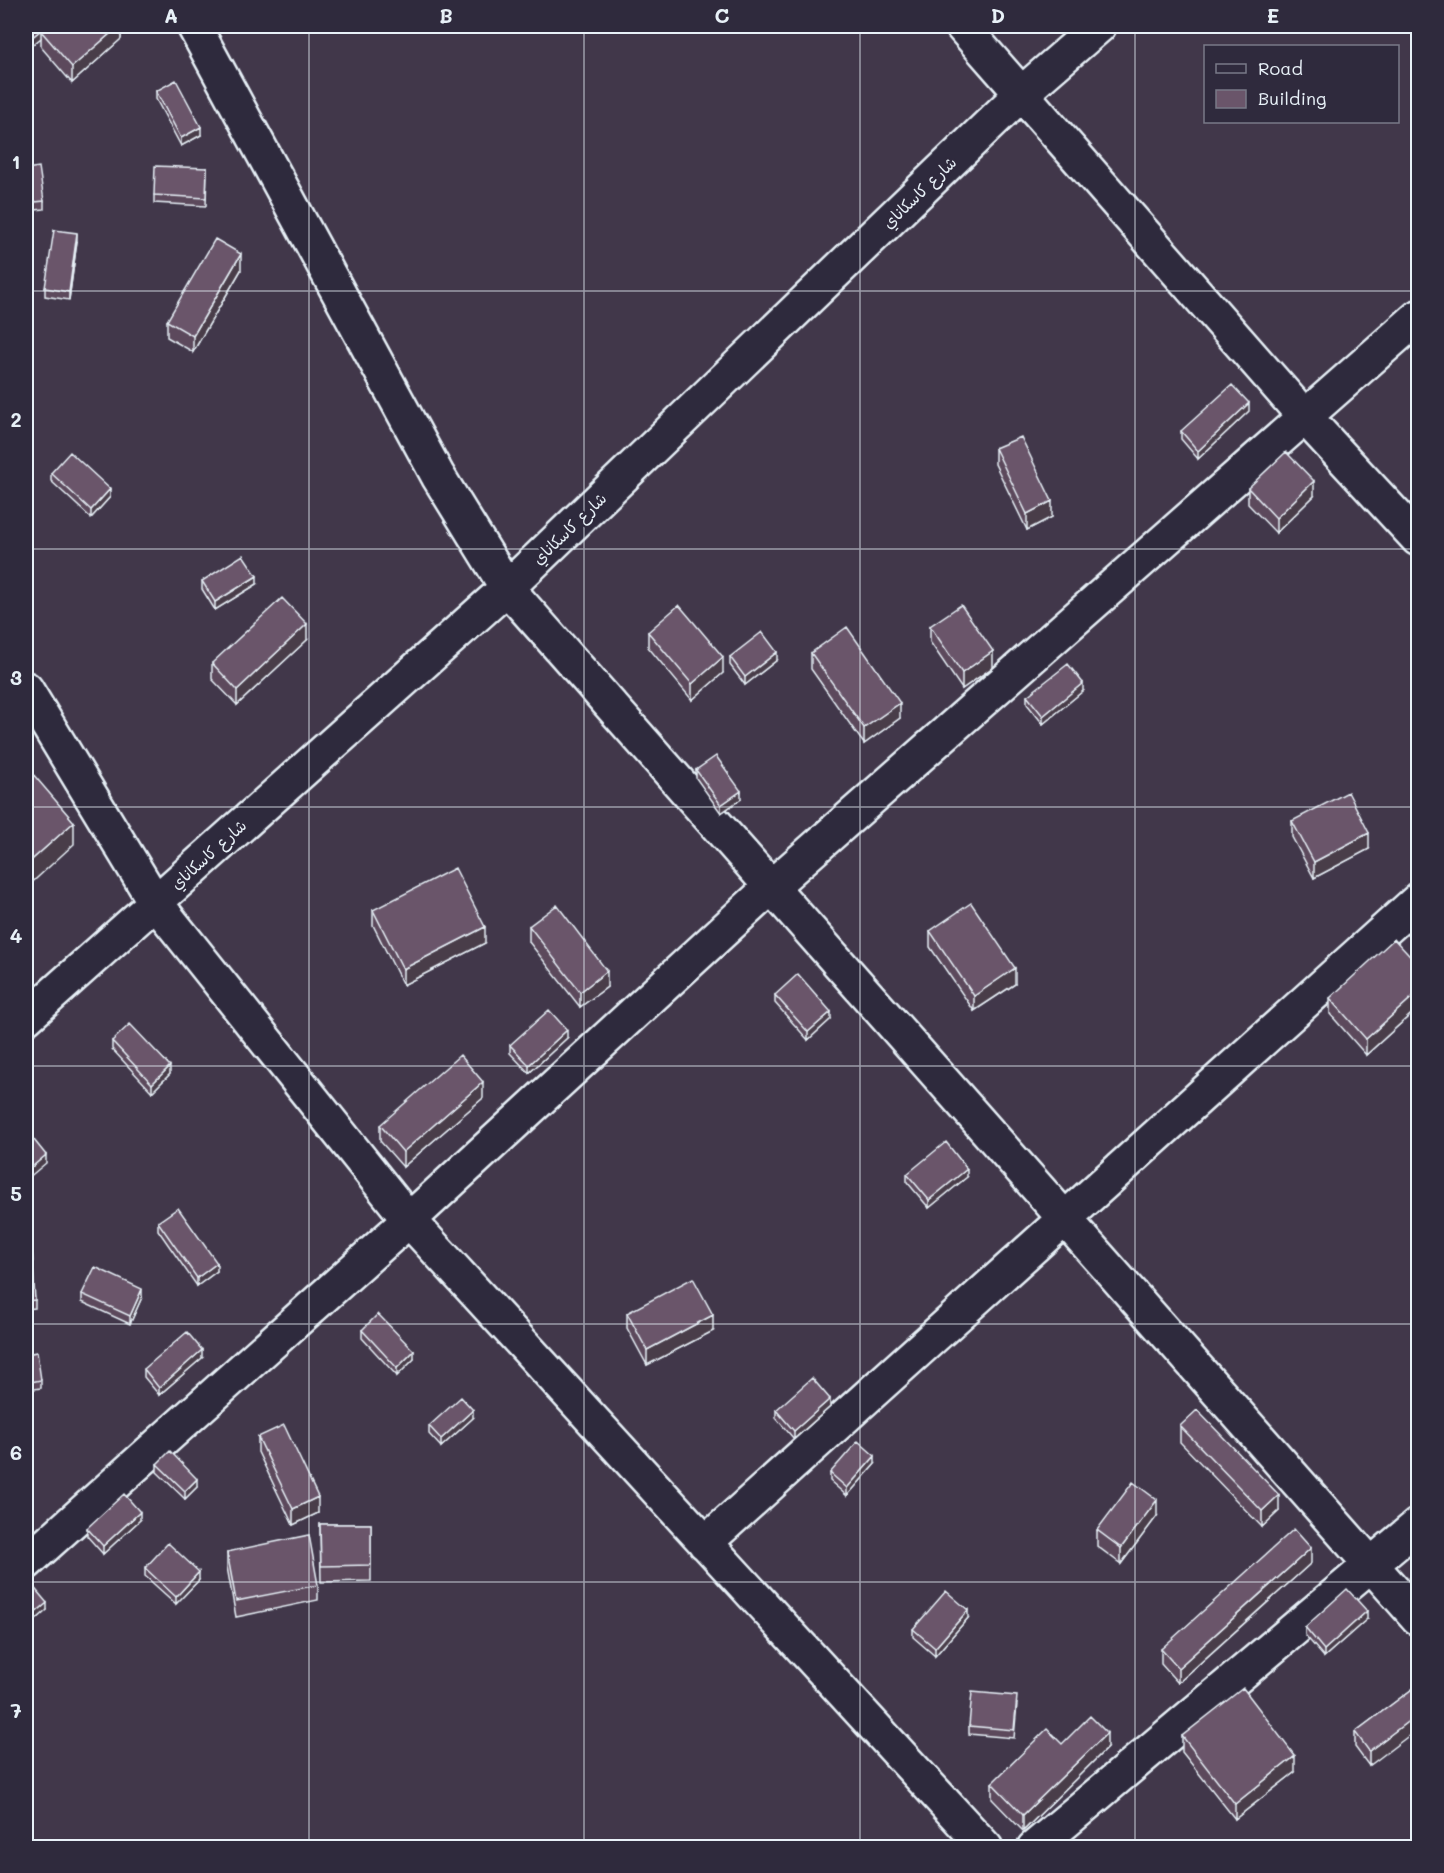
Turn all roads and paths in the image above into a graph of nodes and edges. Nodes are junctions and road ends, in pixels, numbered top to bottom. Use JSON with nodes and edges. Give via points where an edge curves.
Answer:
{"nodes":[{"id":1,"x":194,"y":26,"type":"edge"},
{"id":2,"x":962,"y":26,"type":"edge"},
{"id":3,"x":1099,"y":26,"type":"edge"},
{"id":4,"x":1022,"y":93,"type":"junction"},
{"id":5,"x":1419,"y":316,"type":"edge"},
{"id":6,"x":1304,"y":416,"type":"junction"},
{"id":7,"x":1419,"y":539,"type":"edge"},
{"id":8,"x":507,"y":588,"type":"junction"},
{"id":9,"x":26,"y":689,"type":"edge"},
{"id":10,"x":772,"y":886,"type":"junction"},
{"id":11,"x":1419,"y":900,"type":"edge"},
{"id":12,"x":155,"y":902,"type":"junction"},
{"id":13,"x":26,"y":1018,"type":"edge"},
{"id":14,"x":1066,"y":1219,"type":"junction"},
{"id":15,"x":409,"y":1220,"type":"junction"},
{"id":16,"x":1419,"y":1525,"type":"edge"},
{"id":17,"x":705,"y":1543,"type":"junction"},
{"id":18,"x":26,"y":1563,"type":"edge"},
{"id":19,"x":1372,"y":1567,"type":"junction"},
{"id":20,"x":1419,"y":1618,"type":"edge"},
{"id":21,"x":986,"y":1848,"type":"edge"},
{"id":22,"x":1034,"y":1848,"type":"edge"}],
"edges":[{"from":1,"to":8,"type":"street","via":[[438,476]]},
{"from":2,"to":4,"type":"street"},
{"from":3,"to":4,"type":"street","name":"شارع كاسكاناي"},
{"from":4,"to":6,"type":"street"},
{"from":4,"to":8,"type":"street","name":"شارع كاسكاناي"},
{"from":5,"to":6,"type":"street"},
{"from":6,"to":7,"type":"street"},
{"from":6,"to":10,"type":"street"},
{"from":8,"to":10,"type":"street"},
{"from":8,"to":12,"type":"street","name":"شارع كاسكاناي"},
{"from":9,"to":12,"type":"street"},
{"from":10,"to":14,"type":"street"},
{"from":10,"to":15,"type":"street"},
{"from":11,"to":14,"type":"street"},
{"from":12,"to":13,"type":"street","name":"شارع كاسكاناي"},
{"from":12,"to":15,"type":"street"},
{"from":14,"to":17,"type":"street"},
{"from":14,"to":19,"type":"street"},
{"from":15,"to":17,"type":"street"},
{"from":15,"to":18,"type":"street"},
{"from":16,"to":19,"type":"street"},
{"from":17,"to":21,"type":"street"},
{"from":19,"to":20,"type":"street"},
{"from":19,"to":22,"type":"street"}]}
